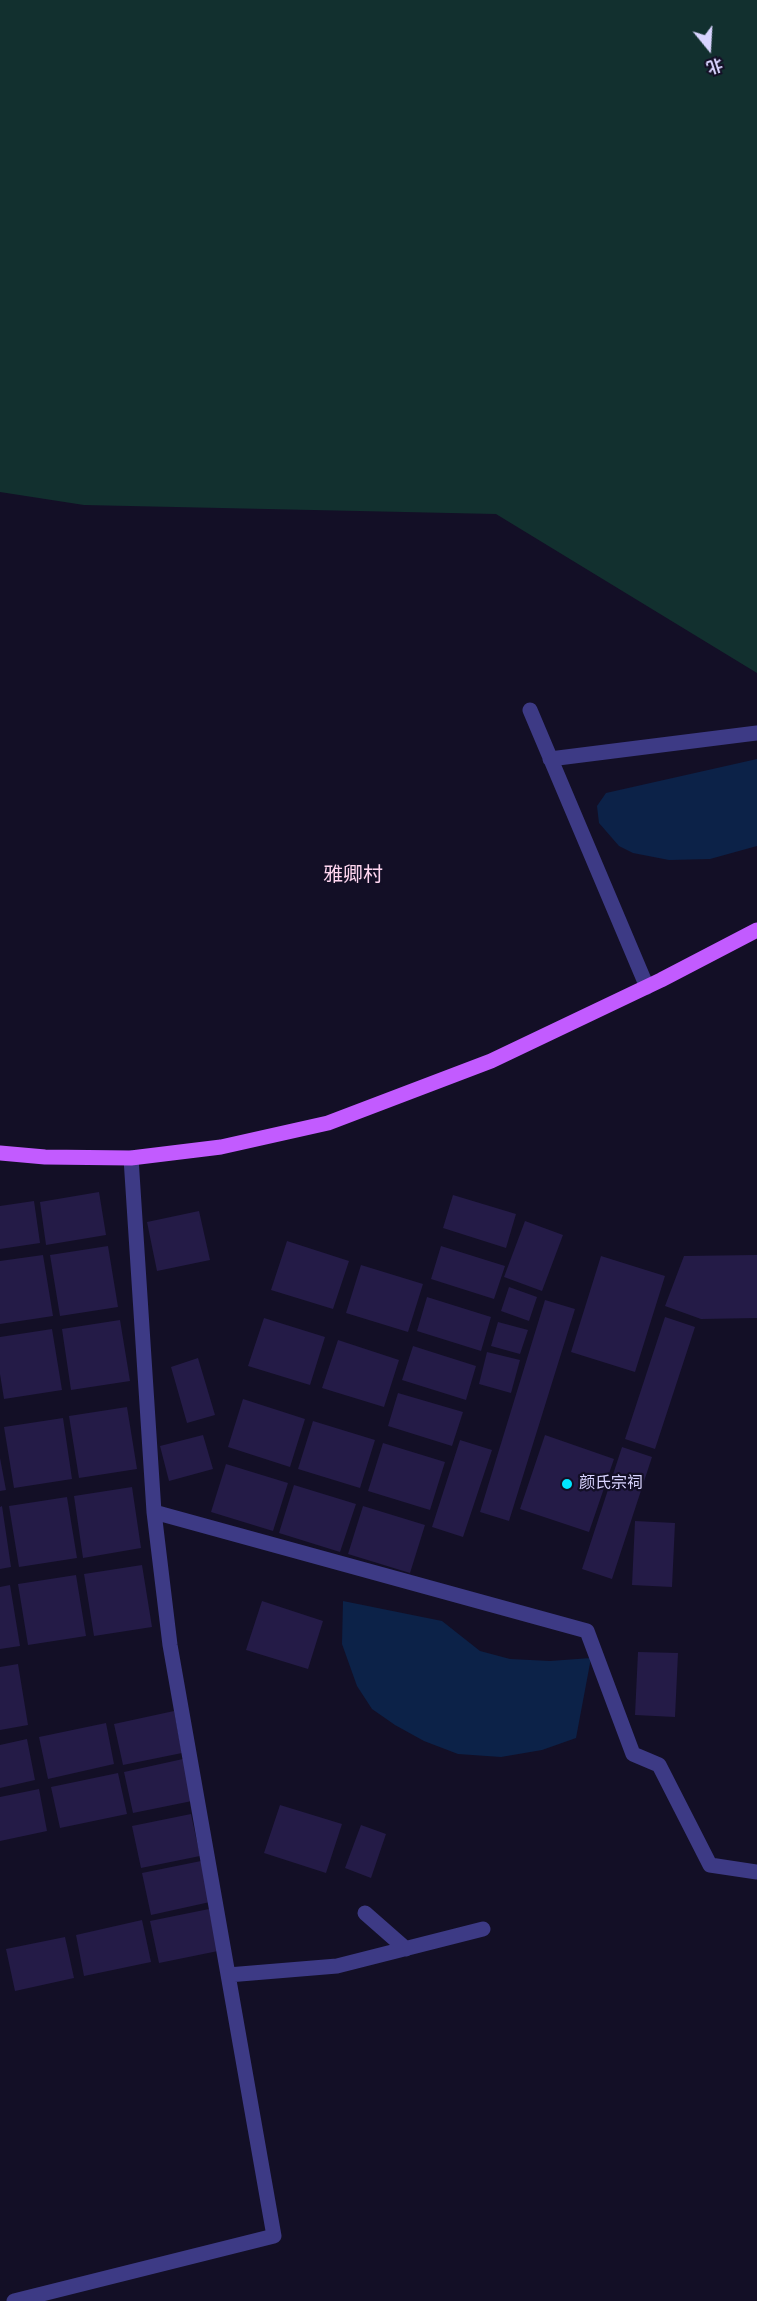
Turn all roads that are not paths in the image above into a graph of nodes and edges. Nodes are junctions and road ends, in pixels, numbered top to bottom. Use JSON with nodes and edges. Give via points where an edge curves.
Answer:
{"nodes":[{"id":1,"x":530,"y":710,"type":"dead end"},
{"id":2,"x":757,"y":733,"type":"edge"},
{"id":3,"x":550,"y":759,"type":"junction"},
{"id":4,"x":757,"y":930,"type":"edge"},
{"id":5,"x":647,"y":987,"type":"junction"},
{"id":6,"x":0,"y":1153,"type":"edge"},
{"id":7,"x":131,"y":1158,"type":"junction"},
{"id":8,"x":154,"y":1512,"type":"junction"},
{"id":9,"x":757,"y":1872,"type":"edge"},
{"id":10,"x":365,"y":1913,"type":"dead end"},
{"id":11,"x":483,"y":1929,"type":"dead end"},
{"id":12,"x":406,"y":1949,"type":"junction"},
{"id":13,"x":228,"y":1975,"type":"junction"},
{"id":14,"x":14,"y":2301,"type":"edge"}],
"edges":[{"from":1,"to":3,"type":"street"},
{"from":2,"to":3,"type":"street"},
{"from":3,"to":5,"type":"street"},
{"from":4,"to":5,"type":"main road"},
{"from":5,"to":7,"type":"main road","via":[[491,1061],[328,1123],[221,1147]]},
{"from":6,"to":7,"type":"main road"},
{"from":7,"to":8,"type":"street"},
{"from":8,"to":9,"type":"street","via":[[587,1631],[633,1754],[660,1765],[710,1865]]},
{"from":8,"to":13,"type":"street","via":[[170,1645]]},
{"from":10,"to":12,"type":"street"},
{"from":11,"to":12,"type":"street"},
{"from":12,"to":13,"type":"street","via":[[337,1966]]},
{"from":13,"to":14,"type":"street","via":[[274,2236]]}]}
